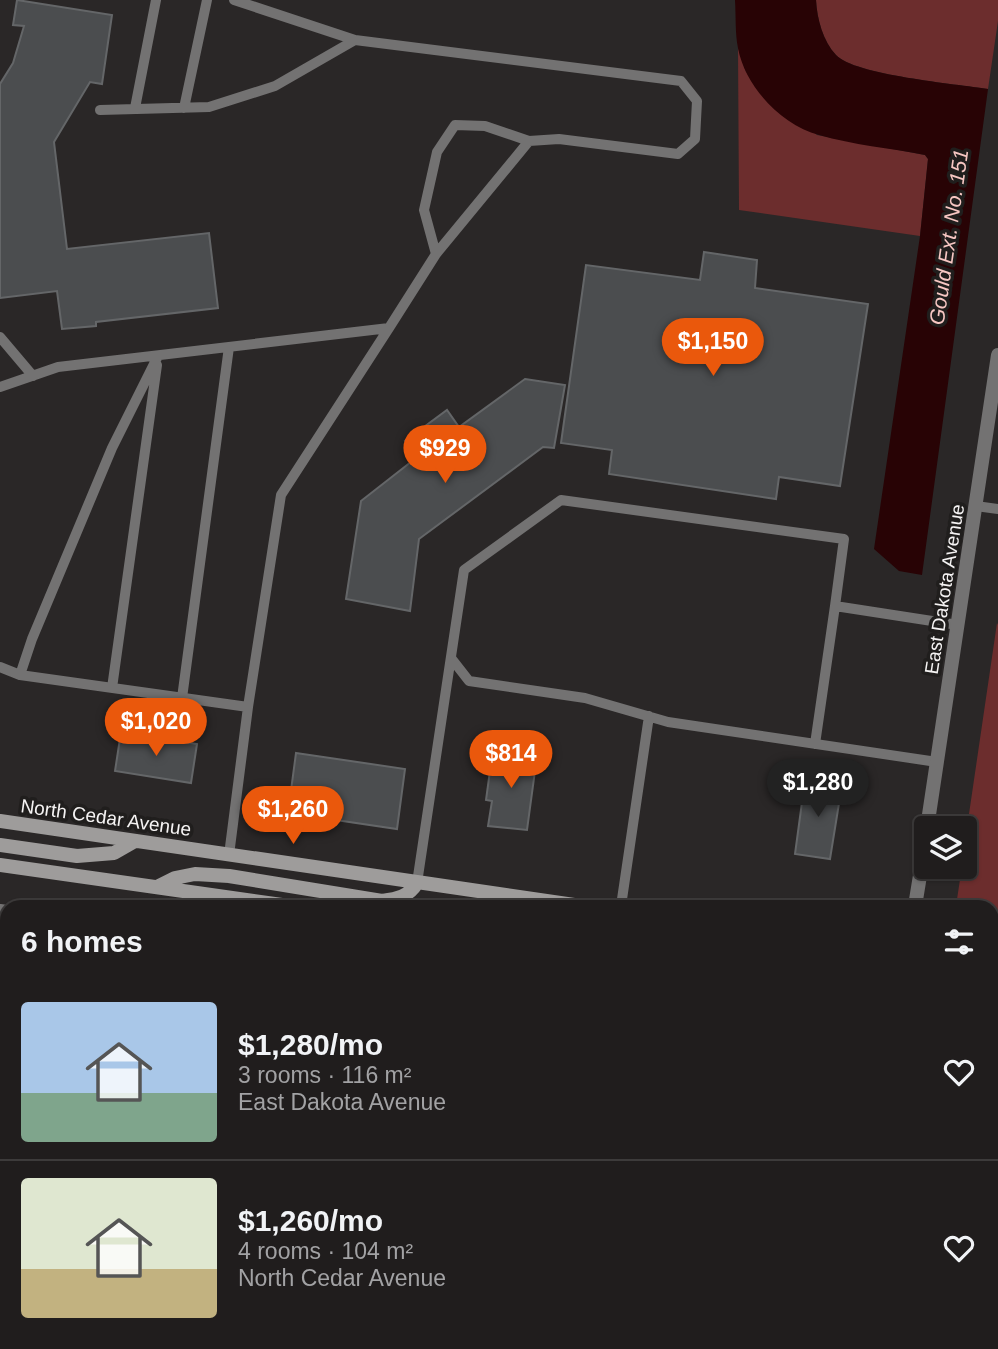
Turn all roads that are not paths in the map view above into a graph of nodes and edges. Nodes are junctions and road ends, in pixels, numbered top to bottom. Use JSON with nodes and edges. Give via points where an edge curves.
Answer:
{"nodes":[{"id":1,"x":156,"y":0,"type":"edge"},
{"id":2,"x":207,"y":0,"type":"edge"},
{"id":3,"x":234,"y":0,"type":"edge"},
{"id":4,"x":355,"y":40,"type":"junction"},
{"id":5,"x":135,"y":108,"type":"junction"},
{"id":6,"x":184,"y":108,"type":"junction"},
{"id":7,"x":100,"y":110,"type":"dead end"},
{"id":8,"x":529,"y":141,"type":"junction"},
{"id":9,"x":436,"y":254,"type":"junction"},
{"id":10,"x":389,"y":328,"type":"junction"},
{"id":11,"x":0,"y":337,"type":"edge"},
{"id":12,"x":229,"y":347,"type":"junction"},
{"id":13,"x":998,"y":355,"type":"edge"},
{"id":14,"x":158,"y":356,"type":"junction"},
{"id":15,"x":33,"y":376,"type":"junction"},
{"id":16,"x":0,"y":387,"type":"edge"},
{"id":17,"x":976,"y":506,"type":"junction"},
{"id":18,"x":998,"y":509,"type":"edge"},
{"id":19,"x":835,"y":606,"type":"junction"},
{"id":20,"x":958,"y":625,"type":"junction"},
{"id":21,"x":451,"y":658,"type":"junction"},
{"id":22,"x":0,"y":667,"type":"edge"},
{"id":23,"x":20,"y":676,"type":"junction"},
{"id":24,"x":111,"y":688,"type":"junction"},
{"id":25,"x":182,"y":698,"type":"junction"},
{"id":26,"x":248,"y":707,"type":"junction"},
{"id":27,"x":649,"y":716,"type":"junction"},
{"id":28,"x":815,"y":744,"type":"junction"},
{"id":29,"x":937,"y":762,"type":"junction"},
{"id":30,"x":930,"y":816,"type":"edge"},
{"id":31,"x":0,"y":821,"type":"edge"},
{"id":32,"x":135,"y":841,"type":"junction"},
{"id":33,"x":0,"y":845,"type":"edge"},
{"id":34,"x":229,"y":855,"type":"junction"},
{"id":35,"x":0,"y":865,"type":"edge"},
{"id":36,"x":919,"y":879,"type":"edge"},
{"id":37,"x":417,"y":883,"type":"junction"},
{"id":38,"x":157,"y":887,"type":"junction"},
{"id":39,"x":247,"y":900,"type":"edge"},
{"id":40,"x":376,"y":900,"type":"edge"},
{"id":41,"x":390,"y":900,"type":"edge"},
{"id":42,"x":538,"y":900,"type":"edge"},
{"id":43,"x":622,"y":900,"type":"edge"},
{"id":44,"x":916,"y":900,"type":"edge"}],
"edges":[{"from":1,"to":5,"type":"lane"},
{"from":2,"to":6,"type":"lane"},
{"from":3,"to":4,"type":"lane"},
{"from":4,"to":6,"type":"lane","via":[[275,86],[209,107]]},
{"from":4,"to":8,"type":"lane","via":[[681,80],[697,101],[695,139],[678,154],[559,139]]},
{"from":5,"to":6,"type":"lane"},
{"from":5,"to":7,"type":"lane"},
{"from":8,"to":9,"type":"lane"},
{"from":8,"to":9,"type":"lane","via":[[485,126],[455,125],[437,152],[424,210]]},
{"from":9,"to":10,"type":"lane"},
{"from":10,"to":12,"type":"lane"},
{"from":10,"to":26,"type":"lane","via":[[281,495]]},
{"from":11,"to":15,"type":"lane"},
{"from":12,"to":14,"type":"lane"},
{"from":12,"to":25,"type":"lane"},
{"from":13,"to":17,"type":"street","name":"East Dakota Avenue"},
{"from":14,"to":15,"type":"lane","via":[[58,367]]},
{"from":14,"to":23,"type":"lane","via":[[112,448]]},
{"from":14,"to":24,"type":"lane"},
{"from":15,"to":16,"type":"lane"},
{"from":17,"to":18,"type":"lane"},
{"from":17,"to":20,"type":"street","name":"East Dakota Avenue"},
{"from":19,"to":20,"type":"lane"},
{"from":19,"to":21,"type":"lane","via":[[844,539],[561,500],[464,570]]},
{"from":19,"to":28,"type":"lane"},
{"from":20,"to":29,"type":"street","name":"East Dakota Avenue"},
{"from":21,"to":27,"type":"lane","via":[[469,681],[585,698]]},
{"from":21,"to":37,"type":"lane"},
{"from":22,"to":23,"type":"lane"},
{"from":23,"to":24,"type":"lane"},
{"from":24,"to":25,"type":"lane"},
{"from":25,"to":26,"type":"lane"},
{"from":26,"to":34,"type":"lane"},
{"from":27,"to":28,"type":"lane"},
{"from":27,"to":43,"type":"lane"},
{"from":28,"to":29,"type":"lane"},
{"from":29,"to":30,"type":"street","name":"East Dakota Avenue"},
{"from":31,"to":32,"type":"main road","name":"North Cedar Avenue"},
{"from":32,"to":33,"type":"main road","via":[[114,853],[77,856]]},
{"from":32,"to":34,"type":"main road","name":"North Cedar Avenue"},
{"from":34,"to":37,"type":"main road","name":"North Cedar Avenue"},
{"from":35,"to":38,"type":"main road"},
{"from":36,"to":44,"type":"street"},
{"from":37,"to":41,"type":"main road","via":[[410,892]]},
{"from":37,"to":42,"type":"main road","name":"North Cedar Avenue"},
{"from":38,"to":39,"type":"main road"},
{"from":38,"to":40,"type":"main road","via":[[195,874],[229,876]]}]}
